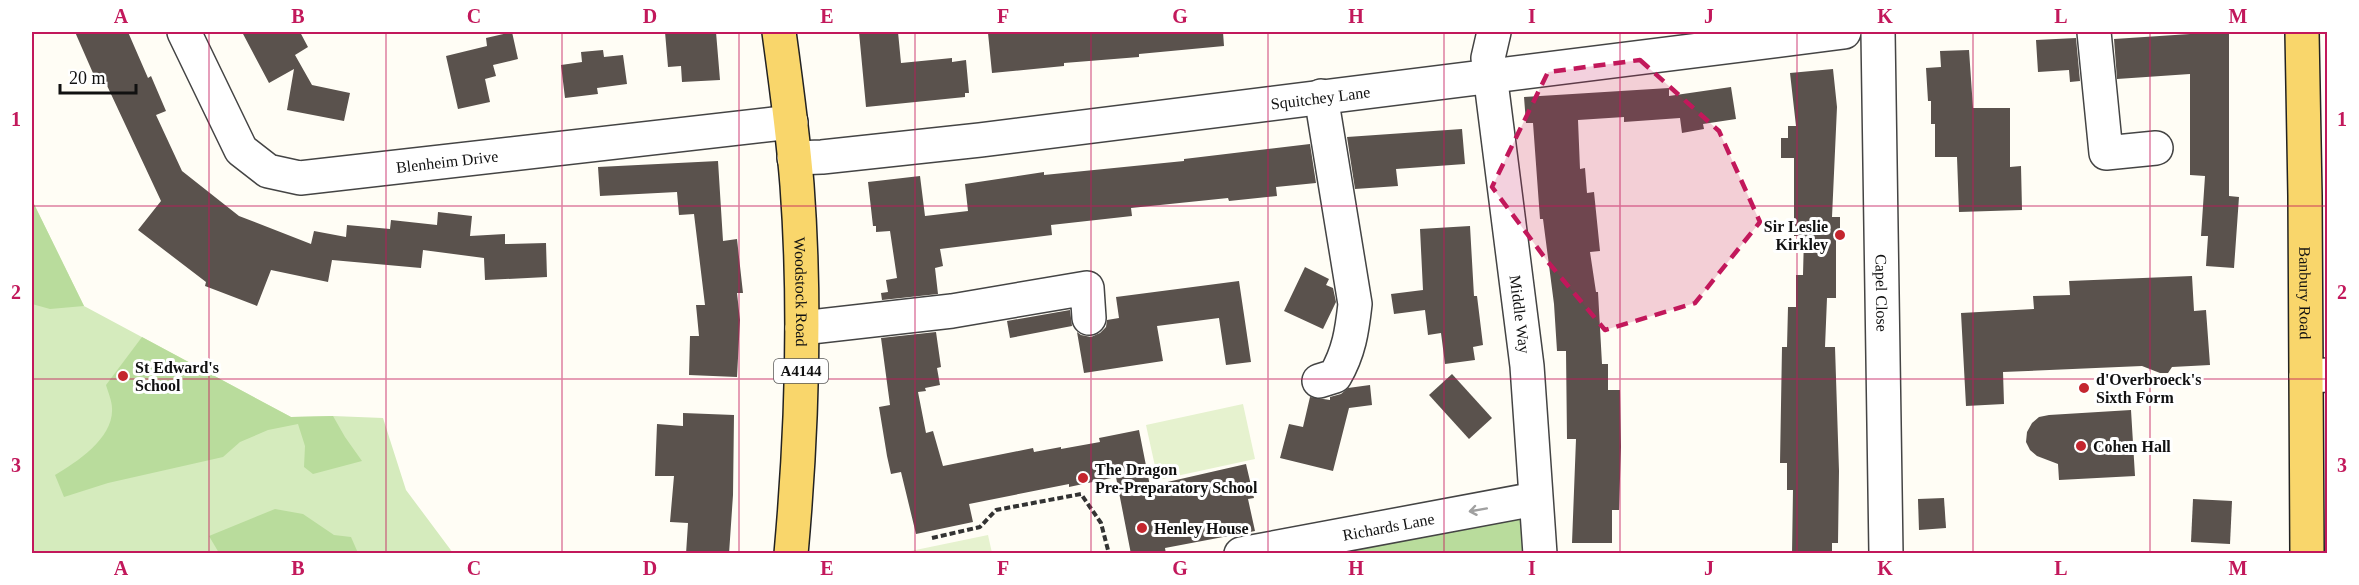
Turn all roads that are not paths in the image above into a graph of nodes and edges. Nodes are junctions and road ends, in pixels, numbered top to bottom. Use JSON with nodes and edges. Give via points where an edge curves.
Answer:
{"nodes":[{"id":1,"x":184,"y":32,"type":"edge"},
{"id":2,"x":779,"y":32,"type":"edge"},
{"id":3,"x":1494,"y":32,"type":"edge"},
{"id":4,"x":1844,"y":32,"type":"edge"},
{"id":5,"x":1878,"y":32,"type":"edge"},
{"id":6,"x":2094,"y":32,"type":"edge"},
{"id":7,"x":2302,"y":32,"type":"edge"},
{"id":8,"x":1491,"y":76,"type":"junction"},
{"id":9,"x":1321,"y":96,"type":"junction"},
{"id":10,"x":791,"y":122,"type":"junction"},
{"id":11,"x":2156,"y":148,"type":"dead end"},
{"id":12,"x":794,"y":158,"type":"junction"},
{"id":13,"x":1089,"y":318,"type":"dead end"},
{"id":14,"x":802,"y":328,"type":"junction"},
{"id":15,"x":2317,"y":376,"type":"edge"},
{"id":16,"x":1319,"y":381,"type":"dead end"},
{"id":17,"x":1535,"y":499,"type":"junction"},
{"id":18,"x":791,"y":554,"type":"edge"},
{"id":19,"x":1242,"y":554,"type":"edge"},
{"id":20,"x":1540,"y":554,"type":"edge"},
{"id":21,"x":1886,"y":554,"type":"edge"},
{"id":22,"x":2307,"y":554,"type":"edge"}],
"edges":[{"from":1,"to":10,"type":"street","name":"Blenheim Drive","via":[[241,150],[268,171],[300,178]]},
{"from":2,"to":10,"type":"main road","name":"Woodstock Road","number":"A4144"},
{"from":3,"to":8,"type":"street","name":"Middle Way","via":[[1488,57]]},
{"from":4,"to":8,"type":"street","name":"Squitchey Lane"},
{"from":5,"to":21,"type":"street","name":"Capel Close"},
{"from":6,"to":11,"type":"street","via":[[2106,153]]},
{"from":7,"to":15,"type":"main road","name":"Banbury Road"},
{"from":8,"to":9,"type":"street","name":"Squitchey Lane"},
{"from":8,"to":17,"type":"street","name":"Middle Way","via":[[1527,366]]},
{"from":9,"to":12,"type":"street","name":"Squitchey Lane","via":[[980,141]]},
{"from":9,"to":16,"type":"street","via":[[1355,304],[1346,357],[1335,376]]},
{"from":10,"to":12,"type":"main road","name":"Woodstock Road","number":"A4144"},
{"from":12,"to":14,"type":"main road","name":"Woodstock Road","number":"A4144"},
{"from":13,"to":14,"type":"street","via":[[1087,288],[952,311]]},
{"from":14,"to":18,"type":"main road","name":"Woodstock Road","number":"A4144","via":[[798,477]]},
{"from":15,"to":22,"type":"main road","name":"Banbury Road"},
{"from":17,"to":19,"type":"street","name":"Richards Lane","one_way":true},
{"from":17,"to":20,"type":"street","name":"Middle Way"}]}
